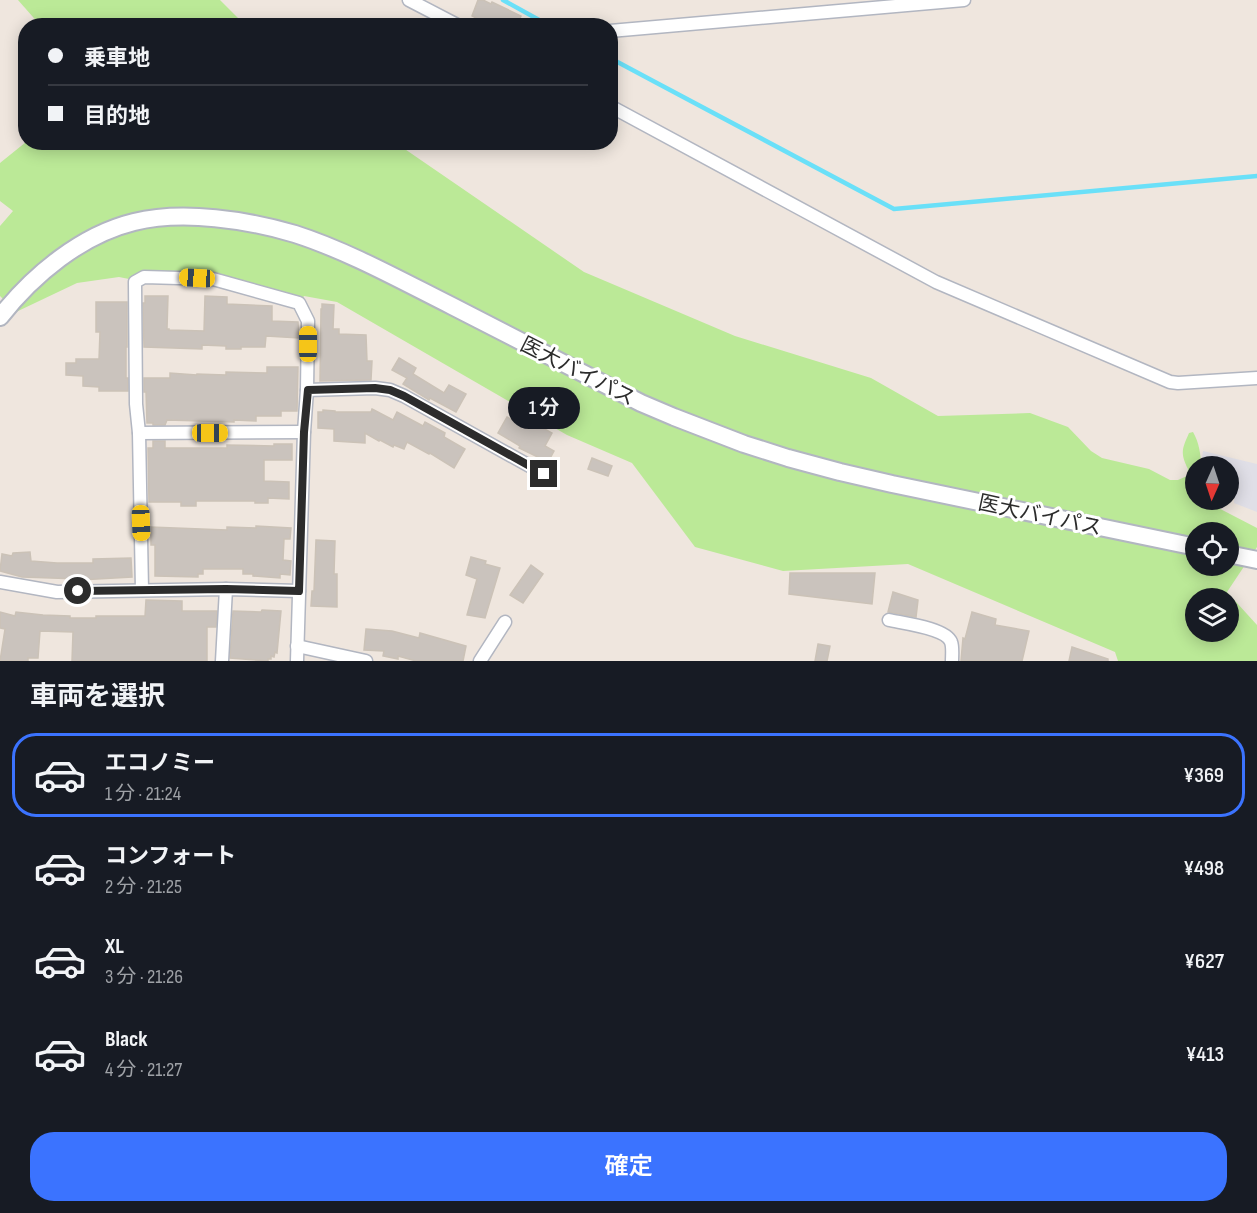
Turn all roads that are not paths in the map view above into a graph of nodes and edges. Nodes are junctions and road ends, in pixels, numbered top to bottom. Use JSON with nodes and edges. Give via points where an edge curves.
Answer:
{"nodes":[{"id":1,"x":409,"y":0,"type":"edge"},
{"id":2,"x":964,"y":0,"type":"edge"},
{"id":3,"x":931,"y":1,"type":"edge"},
{"id":4,"x":444,"y":18,"type":"edge"},
{"id":5,"x":618,"y":31,"type":"edge"},
{"id":6,"x":618,"y":110,"type":"edge"},
{"id":7,"x":0,"y":317,"type":"edge"},
{"id":8,"x":1257,"y":378,"type":"edge"},
{"id":9,"x":308,"y":390,"type":"junction"},
{"id":10,"x":304,"y":432,"type":"junction"},
{"id":11,"x":139,"y":433,"type":"junction"},
{"id":12,"x":544,"y":474,"type":"dead end"},
{"id":13,"x":1185,"y":545,"type":"edge"},
{"id":14,"x":1239,"y":556,"type":"edge"},
{"id":15,"x":1257,"y":560,"type":"edge"},
{"id":16,"x":0,"y":582,"type":"edge"},
{"id":17,"x":226,"y":589,"type":"junction"},
{"id":18,"x":142,"y":590,"type":"junction"},
{"id":19,"x":299,"y":591,"type":"junction"},
{"id":20,"x":889,"y":621,"type":"dead end"},
{"id":21,"x":505,"y":622,"type":"dead end"},
{"id":22,"x":297,"y":646,"type":"junction"},
{"id":23,"x":222,"y":661,"type":"edge"},
{"id":24,"x":297,"y":661,"type":"edge"},
{"id":25,"x":366,"y":661,"type":"edge"},
{"id":26,"x":480,"y":661,"type":"edge"},
{"id":27,"x":952,"y":661,"type":"edge"}],
"edges":[{"from":1,"to":4,"type":"street"},
{"from":2,"to":3,"type":"street"},
{"from":3,"to":5,"type":"street"},
{"from":6,"to":8,"type":"street","via":[[926,277],[1170,382]]},
{"from":7,"to":13,"type":"main road","name":"医大バイパス","via":[[51,266],[84,243],[118,227],[167,217],[246,222],[297,235],[357,259],[641,403],[744,444],[882,482]]},
{"from":9,"to":10,"type":"street"},
{"from":9,"to":11,"type":"street","via":[[308,321],[299,303],[213,279],[144,277],[135,282]]},
{"from":9,"to":12,"type":"street","via":[[390,390]]},
{"from":10,"to":11,"type":"street"},
{"from":10,"to":19,"type":"street"},
{"from":11,"to":18,"type":"street"},
{"from":14,"to":15,"type":"main road"},
{"from":16,"to":18,"type":"street","via":[[57,592]]},
{"from":17,"to":18,"type":"street"},
{"from":17,"to":19,"type":"street"},
{"from":17,"to":23,"type":"street"},
{"from":19,"to":22,"type":"street"},
{"from":20,"to":27,"type":"street","via":[[948,637]]},
{"from":21,"to":26,"type":"street"},
{"from":22,"to":24,"type":"street"},
{"from":22,"to":25,"type":"street"}]}
